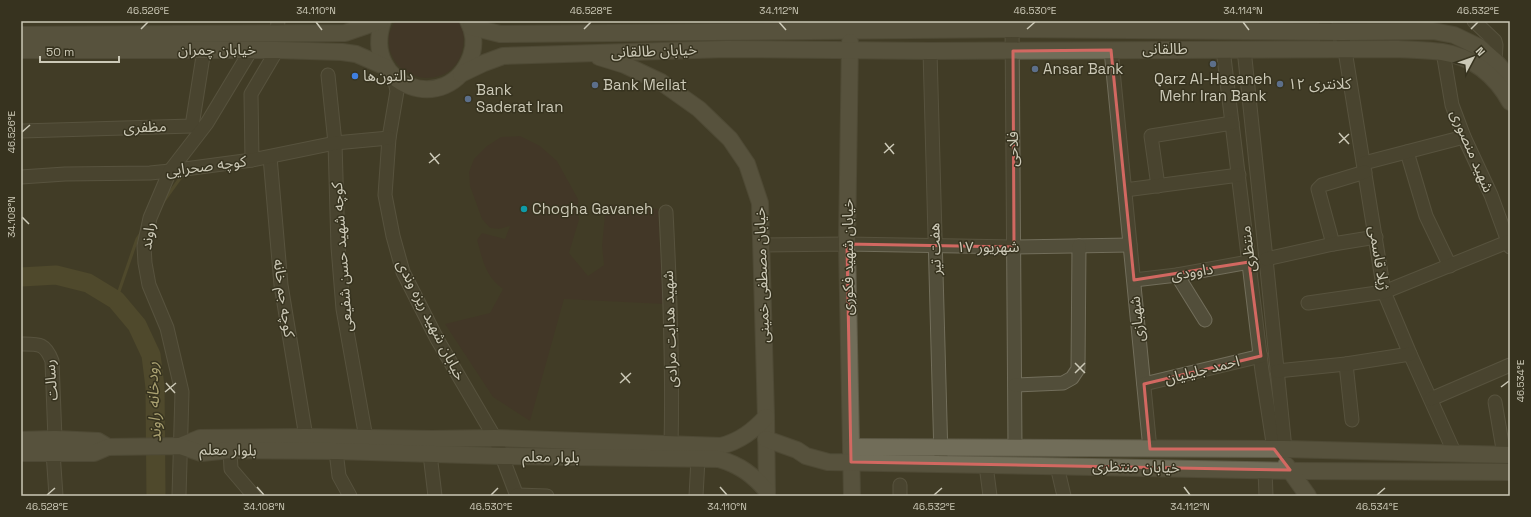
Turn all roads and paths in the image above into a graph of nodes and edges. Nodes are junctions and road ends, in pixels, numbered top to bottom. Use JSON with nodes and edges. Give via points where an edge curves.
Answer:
{"nodes":[{"id":1,"x":382,"y":21,"type":"edge"},
{"id":2,"x":1474,"y":21,"type":"edge"},
{"id":3,"x":470,"y":24,"type":"edge"},
{"id":4,"x":851,"y":25,"type":"edge"},
{"id":5,"x":941,"y":25,"type":"edge"},
{"id":6,"x":1012,"y":25,"type":"edge"},
{"id":7,"x":746,"y":26,"type":"edge"},
{"id":8,"x":1232,"y":26,"type":"edge"},
{"id":9,"x":1326,"y":26,"type":"edge"},
{"id":10,"x":278,"y":27,"type":"edge"},
{"id":11,"x":611,"y":27,"type":"edge"},
{"id":12,"x":1342,"y":32,"type":"junction"},
{"id":13,"x":526,"y":34,"type":"junction"},
{"id":14,"x":21,"y":35,"type":"edge"},
{"id":15,"x":1224,"y":49,"type":"junction"},
{"id":16,"x":1244,"y":49,"type":"junction"},
{"id":17,"x":1327,"y":49,"type":"junction"},
{"id":18,"x":1344,"y":49,"type":"junction"},
{"id":19,"x":21,"y":50,"type":"edge"},
{"id":20,"x":204,"y":50,"type":"junction"},
{"id":21,"x":251,"y":50,"type":"junction"},
{"id":22,"x":276,"y":50,"type":"junction"},
{"id":23,"x":1111,"y":50,"type":"junction"},
{"id":24,"x":850,"y":51,"type":"junction"},
{"id":25,"x":930,"y":51,"type":"junction"},
{"id":26,"x":1013,"y":51,"type":"junction"},
{"id":27,"x":1443,"y":52,"type":"junction"},
{"id":28,"x":588,"y":53,"type":"junction"},
{"id":29,"x":526,"y":55,"type":"junction"},
{"id":30,"x":1495,"y":61,"type":"junction"},
{"id":31,"x":390,"y":72,"type":"junction"},
{"id":32,"x":461,"y":74,"type":"junction"},
{"id":33,"x":328,"y":75,"type":"dead end"},
{"id":34,"x":1510,"y":78,"type":"edge"},
{"id":35,"x":1510,"y":102,"type":"edge"},
{"id":36,"x":1232,"y":123,"type":"junction"},
{"id":37,"x":21,"y":131,"type":"edge"},
{"id":38,"x":1464,"y":137,"type":"junction"},
{"id":39,"x":389,"y":138,"type":"junction"},
{"id":40,"x":335,"y":143,"type":"junction"},
{"id":41,"x":1407,"y":152,"type":"junction"},
{"id":42,"x":270,"y":157,"type":"junction"},
{"id":43,"x":252,"y":160,"type":"junction"},
{"id":44,"x":1365,"y":167,"type":"junction"},
{"id":45,"x":170,"y":171,"type":"junction"},
{"id":46,"x":1239,"y":175,"type":"junction"},
{"id":47,"x":21,"y":177,"type":"edge"},
{"id":48,"x":1158,"y":186,"type":"junction"},
{"id":49,"x":1125,"y":190,"type":"junction"},
{"id":50,"x":666,"y":212,"type":"dead end"},
{"id":51,"x":1376,"y":237,"type":"junction"},
{"id":52,"x":1509,"y":243,"type":"edge"},
{"id":53,"x":846,"y":244,"type":"junction"},
{"id":54,"x":1333,"y":244,"type":"junction"},
{"id":55,"x":762,"y":245,"type":"junction"},
{"id":56,"x":1130,"y":245,"type":"junction"},
{"id":57,"x":935,"y":246,"type":"junction"},
{"id":58,"x":1079,"y":246,"type":"junction"},
{"id":59,"x":1014,"y":247,"type":"junction"},
{"id":60,"x":1266,"y":259,"type":"junction"},
{"id":61,"x":1249,"y":262,"type":"junction"},
{"id":62,"x":1450,"y":266,"type":"junction"},
{"id":63,"x":1176,"y":276,"type":"junction"},
{"id":64,"x":1134,"y":280,"type":"junction"},
{"id":65,"x":1384,"y":292,"type":"junction"},
{"id":66,"x":1308,"y":303,"type":"dead end"},
{"id":67,"x":1205,"y":320,"type":"dead end"},
{"id":68,"x":21,"y":344,"type":"edge"},
{"id":69,"x":1410,"y":354,"type":"junction"},
{"id":70,"x":1261,"y":356,"type":"junction"},
{"id":71,"x":1346,"y":364,"type":"junction"},
{"id":72,"x":1510,"y":365,"type":"edge"},
{"id":73,"x":1277,"y":371,"type":"junction"},
{"id":74,"x":1144,"y":384,"type":"junction"},
{"id":75,"x":1015,"y":385,"type":"junction"},
{"id":76,"x":1431,"y":400,"type":"junction"},
{"id":77,"x":1495,"y":402,"type":"dead end"},
{"id":78,"x":766,"y":417,"type":"junction"},
{"id":79,"x":1352,"y":420,"type":"dead end"},
{"id":80,"x":306,"y":437,"type":"junction"},
{"id":81,"x":366,"y":438,"type":"junction"},
{"id":82,"x":495,"y":438,"type":"junction"},
{"id":83,"x":766,"y":439,"type":"junction"},
{"id":84,"x":22,"y":442,"type":"edge"},
{"id":85,"x":54,"y":445,"type":"junction"},
{"id":86,"x":671,"y":445,"type":"junction"},
{"id":87,"x":180,"y":446,"type":"junction"},
{"id":88,"x":431,"y":447,"type":"junction"},
{"id":89,"x":940,"y":448,"type":"junction"},
{"id":90,"x":1016,"y":448,"type":"junction"},
{"id":91,"x":1150,"y":449,"type":"junction"},
{"id":92,"x":1279,"y":449,"type":"junction"},
{"id":93,"x":230,"y":450,"type":"junction"},
{"id":94,"x":336,"y":451,"type":"junction"},
{"id":95,"x":1455,"y":454,"type":"junction"},
{"id":96,"x":851,"y":455,"type":"junction"},
{"id":97,"x":1507,"y":455,"type":"edge"},
{"id":98,"x":502,"y":456,"type":"junction"},
{"id":99,"x":698,"y":459,"type":"junction"},
{"id":100,"x":941,"y":464,"type":"junction"},
{"id":101,"x":986,"y":464,"type":"junction"},
{"id":102,"x":1057,"y":466,"type":"junction"},
{"id":103,"x":1265,"y":470,"type":"junction"},
{"id":104,"x":1295,"y":471,"type":"junction"},
{"id":105,"x":1510,"y":472,"type":"edge"},
{"id":106,"x":767,"y":494,"type":"edge"},
{"id":107,"x":56,"y":496,"type":"edge"},
{"id":108,"x":179,"y":496,"type":"edge"},
{"id":109,"x":254,"y":496,"type":"edge"},
{"id":110,"x":350,"y":496,"type":"edge"},
{"id":111,"x":435,"y":496,"type":"edge"},
{"id":112,"x":517,"y":496,"type":"edge"},
{"id":113,"x":547,"y":496,"type":"edge"},
{"id":114,"x":696,"y":496,"type":"edge"},
{"id":115,"x":852,"y":496,"type":"edge"},
{"id":116,"x":990,"y":496,"type":"edge"},
{"id":117,"x":1064,"y":496,"type":"edge"},
{"id":118,"x":1266,"y":496,"type":"edge"},
{"id":119,"x":1308,"y":496,"type":"edge"},
{"id":120,"x":1318,"y":496,"type":"edge"}],
"edges":[{"from":1,"to":10,"type":"main road","name":"خیابان چمران","via":[[345,33]]},
{"from":1,"to":31,"type":"main road","via":[[378,44],[380,56]]},
{"from":2,"to":30,"type":"street","via":[[1495,41]]},
{"from":3,"to":13,"type":"main road","name":"خیابان طالقانی","via":[[500,34]]},
{"from":3,"to":32,"type":"main road","via":[[474,39],[472,52]]},
{"from":4,"to":5,"type":"main road","name":"طالقانی"},
{"from":4,"to":7,"type":"main road","name":"خیابان طالقانی"},
{"from":4,"to":24,"type":"main road","name":"خیابان شهید فکوری"},
{"from":5,"to":6,"type":"main road","name":"طالقانی"},
{"from":6,"to":8,"type":"main road","name":"طالقانی"},
{"from":6,"to":26,"type":"street","name":"فلاحی"},
{"from":7,"to":11,"type":"main road","name":"خیابان طالقانی"},
{"from":8,"to":9,"type":"main road","name":"طالقانی"},
{"from":9,"to":12,"type":"main road","name":"طالقانی"},
{"from":9,"to":17,"type":"street"},
{"from":10,"to":14,"type":"main road","name":"خیابان چمران"},
{"from":11,"to":13,"type":"main road","name":"خیابان طالقانی"},
{"from":12,"to":18,"type":"street","name":"ژیلا قاسمی"},
{"from":12,"to":30,"type":"main road","name":"طالقانی","via":[[1433,31],[1454,35],[1479,47]]},
{"from":13,"to":29,"type":"main road","via":[[518,43],[521,52]]},
{"from":15,"to":16,"type":"main road","name":"طالقانی"},
{"from":15,"to":23,"type":"main road","name":"طالقانی"},
{"from":15,"to":36,"type":"street","name":"منتظری"},
{"from":16,"to":17,"type":"main road","name":"طالقانی"},
{"from":16,"to":60,"type":"street","name":"منتظری"},
{"from":17,"to":18,"type":"main road","name":"طالقانی"},
{"from":18,"to":27,"type":"main road","name":"طالقانی"},
{"from":18,"to":44,"type":"street","name":"ژیلا قاسمی"},
{"from":19,"to":20,"type":"main road","name":"خیابان چمران"},
{"from":20,"to":21,"type":"main road","name":"خیابان چمران"},
{"from":20,"to":37,"type":"street","name":"مظفری","via":[[192,126]]},
{"from":21,"to":22,"type":"main road","name":"خیابان چمران"},
{"from":21,"to":45,"type":"street","name":"راوند","via":[[207,123]]},
{"from":22,"to":31,"type":"main road","name":"خیابان چمران","via":[[356,54]]},
{"from":22,"to":43,"type":"street","via":[[251,94]]},
{"from":23,"to":26,"type":"main road","name":"طالقانی"},
{"from":23,"to":49,"type":"street","name":"شهبازی"},
{"from":24,"to":25,"type":"main road","name":"طالقانی"},
{"from":24,"to":28,"type":"main road","name":"خیابان طالقانی","via":[[726,49]]},
{"from":24,"to":53,"type":"main road","name":"خیابان شهید فکوری"},
{"from":25,"to":26,"type":"main road","name":"طالقانی"},
{"from":25,"to":57,"type":"street","name":"هفت تیر"},
{"from":26,"to":59,"type":"street","name":"فلاحی"},
{"from":27,"to":35,"type":"main road","name":"طالقانی","via":[[1477,65],[1502,87]]},
{"from":27,"to":38,"type":"street","name":"شهید منصوری","via":[[1452,105]]},
{"from":28,"to":29,"type":"main road","name":"خیابان طالقانی"},
{"from":28,"to":55,"type":"main road","name":"خیابان مصطفی خمینی","via":[[625,65],[661,82],[699,109],[730,139],[747,164],[760,203]]},
{"from":29,"to":32,"type":"main road","name":"خیابان طالقانی","via":[[503,56]]},
{"from":30,"to":34,"type":"main road","name":"طالقانی"},
{"from":31,"to":32,"type":"main road","name":"خیابان چمران","via":[[404,84],[428,89],[441,87]]},
{"from":31,"to":39,"type":"street","name":"خیابان شهید ریزه وندی","via":[[397,91]]},
{"from":33,"to":40,"type":"street","name":"کوچه شهید حسن شفیعی"},
{"from":36,"to":46,"type":"street","name":"منتظری"},
{"from":36,"to":48,"type":"street","via":[[1151,136]]},
{"from":38,"to":41,"type":"street"},
{"from":38,"to":52,"type":"street","name":"شهید منصوری","via":[[1491,195]]},
{"from":39,"to":40,"type":"street","name":"کوچه صحرایی"},
{"from":39,"to":82,"type":"street","name":"خیابان شهید ریزه وندی","via":[[385,194],[403,272],[437,339]]},
{"from":40,"to":42,"type":"street","name":"کوچه صحرایی"},
{"from":40,"to":81,"type":"street","name":"کوچه شهید حسن شفیعی","via":[[338,247],[343,309]]},
{"from":41,"to":44,"type":"street"},
{"from":41,"to":62,"type":"street","via":[[1426,216]]},
{"from":42,"to":43,"type":"street","name":"کوچه صحرایی"},
{"from":42,"to":80,"type":"street","name":"کوچه جم خانه","via":[[281,285]]},
{"from":43,"to":45,"type":"street","name":"کوچه صحرایی"},
{"from":44,"to":51,"type":"street","name":"ژیلا قاسمی"},
{"from":44,"to":54,"type":"street","via":[[1322,184],[1318,189]]},
{"from":45,"to":47,"type":"street","name":"کوچه صحرایی"},
{"from":45,"to":87,"type":"street","name":"راوند","via":[[150,218],[144,246],[149,285],[167,328],[182,392]]},
{"from":46,"to":48,"type":"street"},
{"from":46,"to":61,"type":"street","name":"منتظری"},
{"from":48,"to":49,"type":"street"},
{"from":49,"to":56,"type":"street","name":"شهبازی"},
{"from":50,"to":86,"type":"street","name":"شهید هدایت مرادی","via":[[671,314]]},
{"from":51,"to":54,"type":"street"},
{"from":51,"to":65,"type":"street","name":"ژیلا قاسمی"},
{"from":52,"to":62,"type":"street"},
{"from":53,"to":55,"type":"street","name":"۱۷ شهریور"},
{"from":53,"to":57,"type":"street","name":"۱۷ شهریور"},
{"from":53,"to":96,"type":"main road","name":"خیابان شهید فکوری"},
{"from":54,"to":60,"type":"street"},
{"from":55,"to":78,"type":"main road","name":"خیابان مصطفی خمینی"},
{"from":56,"to":58,"type":"street","name":"۱۷ شهریور"},
{"from":56,"to":64,"type":"street","name":"شهبازی"},
{"from":57,"to":59,"type":"street","name":"۱۷ شهریور"},
{"from":57,"to":89,"type":"street","name":"هفت تیر"},
{"from":58,"to":59,"type":"street","name":"۱۷ شهریور"},
{"from":58,"to":75,"type":"street","via":[[1078,369],[1072,378],[1063,383]]},
{"from":59,"to":75,"type":"street","name":"فلاحی"},
{"from":60,"to":73,"type":"street","name":"منتظری"},
{"from":61,"to":63,"type":"street","name":"داوودی"},
{"from":61,"to":70,"type":"street","name":"منتظری"},
{"from":62,"to":65,"type":"street"},
{"from":63,"to":64,"type":"street","name":"داوودی"},
{"from":63,"to":67,"type":"street"},
{"from":64,"to":74,"type":"street","name":"شهبازی"},
{"from":65,"to":66,"type":"street"},
{"from":65,"to":69,"type":"street","name":"ژیلا قاسمی"},
{"from":68,"to":85,"type":"street","name":"رسالت","via":[[38,344],[48,350],[52,361]]},
{"from":69,"to":71,"type":"street"},
{"from":69,"to":76,"type":"street","name":"ژیلا قاسمی"},
{"from":70,"to":74,"type":"street","name":"احمد جلیلیان"},
{"from":70,"to":92,"type":"street","name":"منتظری"},
{"from":71,"to":73,"type":"street"},
{"from":71,"to":79,"type":"street"},
{"from":72,"to":76,"type":"street"},
{"from":73,"to":92,"type":"street","name":"منتظری"},
{"from":74,"to":91,"type":"street","name":"شهبازی"},
{"from":75,"to":90,"type":"street","name":"فلاحی"},
{"from":76,"to":95,"type":"street","name":"ژیلا قاسمی"},
{"from":77,"to":97,"type":"street"},
{"from":78,"to":83,"type":"main road","name":"خیابان مصطفی خمینی"},
{"from":78,"to":86,"type":"main road","name":"بلوار معلم","via":[[756,428],[733,443],[721,446]]},
{"from":80,"to":81,"type":"main road","name":"بلوار معلم"},
{"from":80,"to":87,"type":"main road","name":"بلوار معلم","via":[[200,438]]},
{"from":81,"to":88,"type":"main road","name":"بلوار معلم"},
{"from":82,"to":86,"type":"main road","name":"بلوار معلم"},
{"from":82,"to":88,"type":"main road","name":"بلوار معلم"},
{"from":82,"to":98,"type":"street","name":"خیابان شهید ریزه وندی"},
{"from":83,"to":96,"type":"main road","name":"خیابان منتظری","via":[[797,450],[806,456],[828,462]]},
{"from":83,"to":106,"type":"main road","name":"خیابان مصطفی خمینی"},
{"from":84,"to":85,"type":"main road"},
{"from":85,"to":87,"type":"main road","via":[[94,453],[108,447]]},
{"from":85,"to":107,"type":"street","name":"رسالت"},
{"from":87,"to":93,"type":"main road","name":"بلوار معلم","via":[[201,453]]},
{"from":87,"to":108,"type":"street","name":"راوند"},
{"from":88,"to":94,"type":"main road","name":"بلوار معلم"},
{"from":88,"to":98,"type":"main road","name":"بلوار معلم"},
{"from":88,"to":111,"type":"street"},
{"from":89,"to":90,"type":"main road","name":"خیابان منتظری"},
{"from":89,"to":96,"type":"main road","name":"خیابان منتظری"},
{"from":89,"to":100,"type":"street","name":"هفت تیر"},
{"from":90,"to":91,"type":"main road","name":"خیابان منتظری"},
{"from":91,"to":92,"type":"main road","name":"خیابان منتظری"},
{"from":92,"to":95,"type":"main road","name":"خیابان منتظری"},
{"from":92,"to":104,"type":"main road"},
{"from":93,"to":94,"type":"main road","name":"بلوار معلم"},
{"from":93,"to":109,"type":"street","via":[[231,469]]},
{"from":94,"to":110,"type":"street","via":[[339,476]]},
{"from":95,"to":97,"type":"main road","name":"خیابان منتظری"},
{"from":96,"to":100,"type":"main road","name":"خیابان منتظری"},
{"from":96,"to":115,"type":"main road","name":"خیابان شهید فکوری"},
{"from":98,"to":99,"type":"main road","name":"بلوار معلم"},
{"from":98,"to":112,"type":"street","name":"خیابان شهید ریزه وندی"},
{"from":99,"to":106,"type":"main road","name":"بلوار معلم","via":[[719,459],[733,463],[756,478]]},
{"from":99,"to":114,"type":"street"},
{"from":100,"to":101,"type":"main road","name":"خیابان منتظری"},
{"from":101,"to":102,"type":"main road","name":"خیابان منتظری"},
{"from":101,"to":116,"type":"street"},
{"from":102,"to":103,"type":"main road","name":"خیابان منتظری"},
{"from":102,"to":117,"type":"street"},
{"from":103,"to":104,"type":"main road","name":"خیابان منتظری"},
{"from":103,"to":118,"type":"street"},
{"from":104,"to":105,"type":"main road","name":"خیابان منتظری"},
{"from":104,"to":119,"type":"main road"},
{"from":104,"to":120,"type":"main road"},
{"from":112,"to":113,"type":"street"}]}
